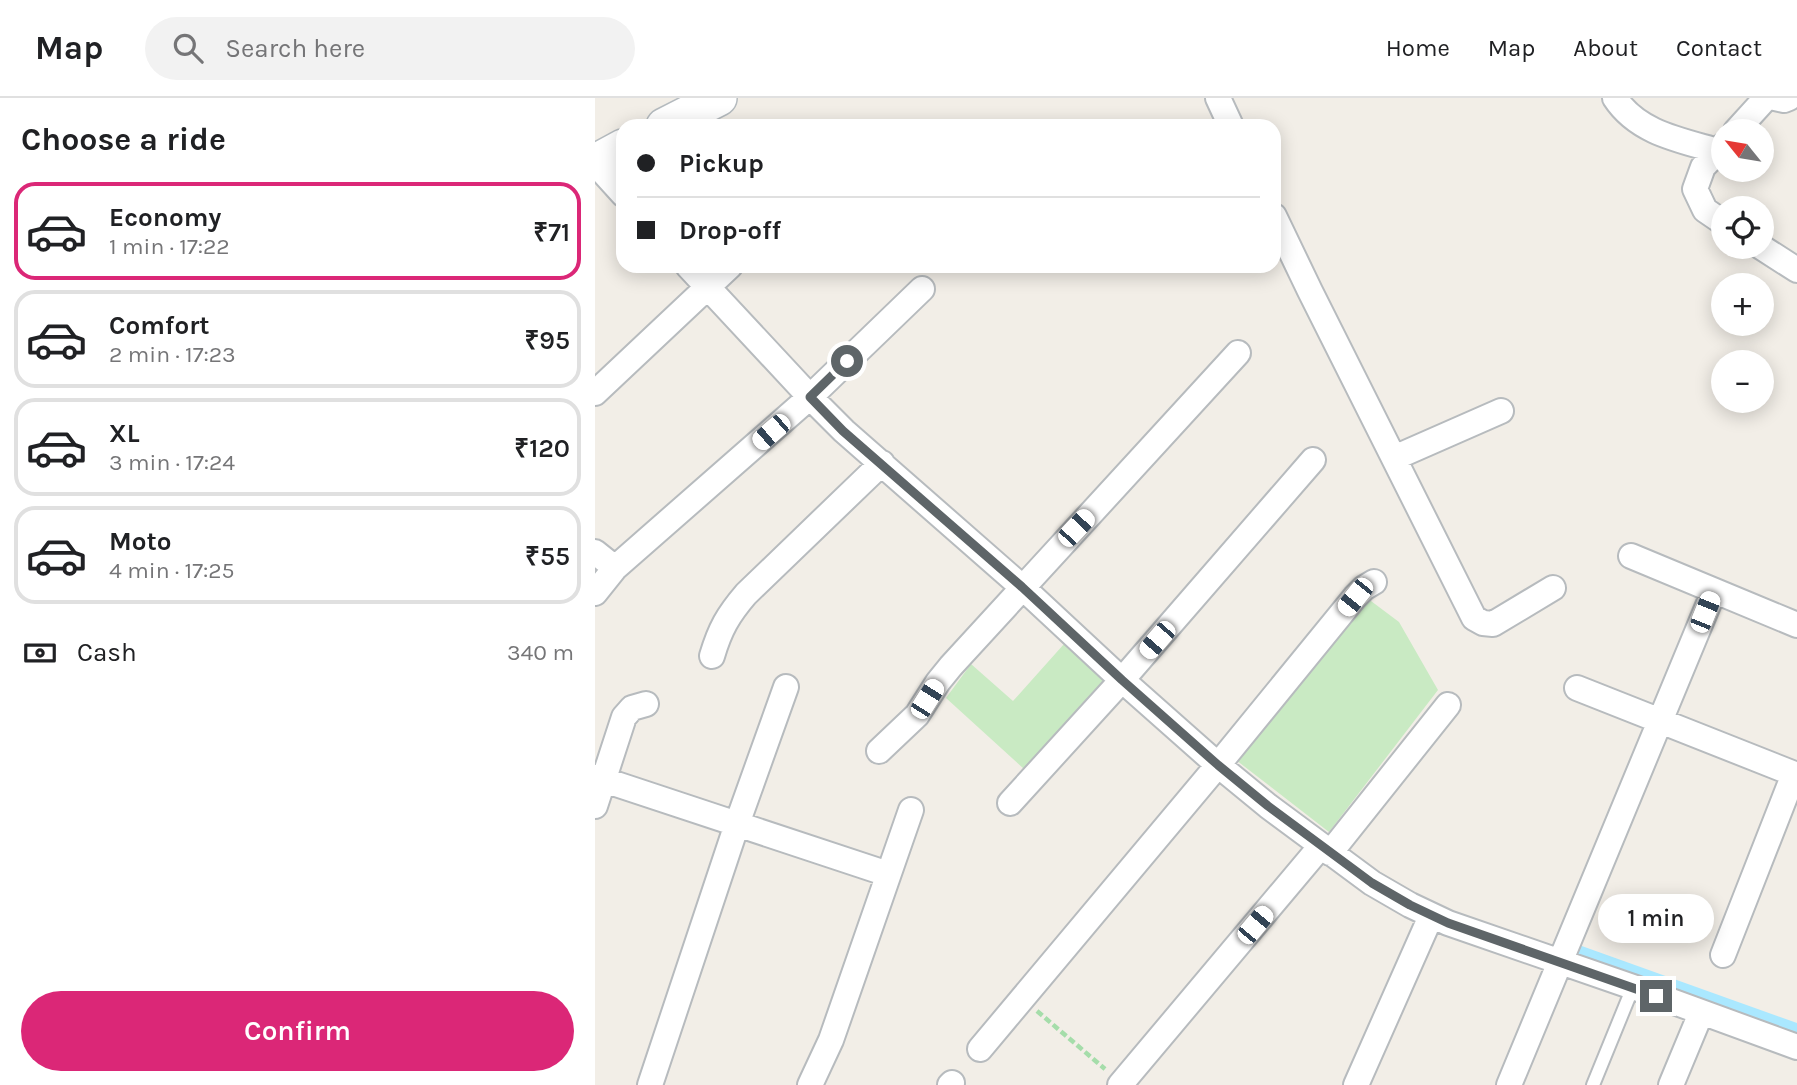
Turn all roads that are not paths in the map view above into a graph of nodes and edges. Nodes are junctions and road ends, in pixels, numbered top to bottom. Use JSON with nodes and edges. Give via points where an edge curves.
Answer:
{"nodes":[{"id":1,"x":719,"y":98,"type":"edge"},
{"id":2,"x":1218,"y":98,"type":"edge"},
{"id":3,"x":1615,"y":98,"type":"edge"},
{"id":4,"x":1766,"y":98,"type":"edge"},
{"id":5,"x":1775,"y":98,"type":"edge"},
{"id":6,"x":1789,"y":98,"type":"edge"},
{"id":7,"x":678,"y":119,"type":"edge"},
{"id":8,"x":1228,"y":119,"type":"edge"},
{"id":9,"x":1747,"y":119,"type":"edge"},
{"id":10,"x":1711,"y":146,"type":"edge"},
{"id":11,"x":616,"y":151,"type":"edge"},
{"id":12,"x":1711,"y":159,"type":"edge"},
{"id":13,"x":595,"y":162,"type":"edge"},
{"id":14,"x":616,"y":186,"type":"edge"},
{"id":15,"x":1711,"y":214,"type":"edge"},
{"id":16,"x":1281,"y":230,"type":"edge"},
{"id":17,"x":1774,"y":255,"type":"edge"},
{"id":18,"x":1797,"y":270,"type":"edge"},
{"id":19,"x":694,"y":273,"type":"edge"},
{"id":20,"x":723,"y":273,"type":"edge"},
{"id":21,"x":707,"y":288,"type":"junction"},
{"id":22,"x":922,"y":289,"type":"dead end"},
{"id":23,"x":1238,"y":353,"type":"dead end"},
{"id":24,"x":595,"y":394,"type":"edge"},
{"id":25,"x":810,"y":397,"type":"junction"},
{"id":26,"x":1501,"y":411,"type":"dead end"},
{"id":27,"x":1394,"y":458,"type":"junction"},
{"id":28,"x":1313,"y":460,"type":"dead end"},
{"id":29,"x":882,"y":463,"type":"junction"},
{"id":30,"x":595,"y":552,"type":"edge"},
{"id":31,"x":1631,"y":556,"type":"dead end"},
{"id":32,"x":615,"y":568,"type":"junction"},
{"id":33,"x":1374,"y":582,"type":"dead end"},
{"id":34,"x":1022,"y":587,"type":"junction"},
{"id":35,"x":1553,"y":588,"type":"dead end"},
{"id":36,"x":1714,"y":591,"type":"junction"},
{"id":37,"x":595,"y":593,"type":"edge"},
{"id":38,"x":1797,"y":625,"type":"edge"},
{"id":39,"x":712,"y":656,"type":"dead end"},
{"id":40,"x":1122,"y":680,"type":"junction"},
{"id":41,"x":786,"y":687,"type":"dead end"},
{"id":42,"x":1577,"y":688,"type":"dead end"},
{"id":43,"x":646,"y":704,"type":"dead end"},
{"id":44,"x":1448,"y":705,"type":"dead end"},
{"id":45,"x":1661,"y":721,"type":"junction"},
{"id":46,"x":879,"y":751,"type":"dead end"},
{"id":47,"x":1218,"y":765,"type":"junction"},
{"id":48,"x":1796,"y":774,"type":"edge"},
{"id":49,"x":599,"y":779,"type":"edge"},
{"id":50,"x":1010,"y":803,"type":"dead end"},
{"id":51,"x":595,"y":806,"type":"edge"},
{"id":52,"x":911,"y":810,"type":"dead end"},
{"id":53,"x":737,"y":824,"type":"junction"},
{"id":54,"x":1325,"y":849,"type":"junction"},
{"id":55,"x":888,"y":874,"type":"junction"},
{"id":56,"x":1431,"y":916,"type":"junction"},
{"id":57,"x":1723,"y":955,"type":"dead end"},
{"id":58,"x":1560,"y":962,"type":"junction"},
{"id":59,"x":1633,"y":987,"type":"junction"},
{"id":60,"x":1701,"y":1013,"type":"junction"},
{"id":61,"x":1797,"y":1047,"type":"edge"},
{"id":62,"x":980,"y":1049,"type":"dead end"},
{"id":63,"x":1122,"y":1084,"type":"edge"},
{"id":64,"x":650,"y":1085,"type":"edge"},
{"id":65,"x":810,"y":1085,"type":"edge"},
{"id":66,"x":1356,"y":1085,"type":"edge"},
{"id":67,"x":1509,"y":1085,"type":"edge"},
{"id":68,"x":1593,"y":1085,"type":"edge"},
{"id":69,"x":1671,"y":1085,"type":"edge"}],
"edges":[{"from":1,"to":7,"type":"main road"},
{"from":2,"to":8,"type":"street"},
{"from":3,"to":10,"type":"street","via":[[1623,110],[1655,132]]},
{"from":4,"to":9,"type":"street"},
{"from":5,"to":6,"type":"street"},
{"from":11,"to":13,"type":"main road"},
{"from":12,"to":15,"type":"street","via":[[1695,189]]},
{"from":13,"to":14,"type":"street"},
{"from":16,"to":27,"type":"street"},
{"from":17,"to":18,"type":"street"},
{"from":19,"to":21,"type":"street"},
{"from":20,"to":21,"type":"street"},
{"from":21,"to":24,"type":"street"},
{"from":21,"to":25,"type":"street"},
{"from":22,"to":25,"type":"street"},
{"from":23,"to":34,"type":"street"},
{"from":25,"to":29,"type":"street"},
{"from":25,"to":32,"type":"street"},
{"from":26,"to":27,"type":"street"},
{"from":27,"to":35,"type":"street","via":[[1474,618],[1493,624]]},
{"from":28,"to":40,"type":"street"},
{"from":29,"to":34,"type":"street"},
{"from":29,"to":39,"type":"street","via":[[730,611]]},
{"from":30,"to":32,"type":"street"},
{"from":31,"to":36,"type":"street"},
{"from":32,"to":37,"type":"street"},
{"from":33,"to":47,"type":"street","via":[[1355,597]]},
{"from":34,"to":40,"type":"street"},
{"from":34,"to":46,"type":"street","via":[[951,666],[917,715]]},
{"from":36,"to":38,"type":"street"},
{"from":36,"to":45,"type":"street"},
{"from":40,"to":47,"type":"street"},
{"from":40,"to":50,"type":"street"},
{"from":41,"to":53,"type":"street"},
{"from":42,"to":45,"type":"street"},
{"from":43,"to":49,"type":"street","via":[[632,708],[625,718]]},
{"from":44,"to":54,"type":"street"},
{"from":45,"to":48,"type":"street"},
{"from":45,"to":58,"type":"street"},
{"from":47,"to":54,"type":"street"},
{"from":47,"to":62,"type":"street"},
{"from":48,"to":57,"type":"street"},
{"from":49,"to":51,"type":"street"},
{"from":49,"to":53,"type":"street"},
{"from":52,"to":55,"type":"street"},
{"from":53,"to":55,"type":"street"},
{"from":53,"to":64,"type":"street"},
{"from":54,"to":56,"type":"street","via":[[1372,883]]},
{"from":54,"to":63,"type":"street"},
{"from":55,"to":65,"type":"street","via":[[831,1040]]},
{"from":56,"to":58,"type":"street"},
{"from":56,"to":66,"type":"street"},
{"from":58,"to":59,"type":"street"},
{"from":58,"to":67,"type":"street"},
{"from":59,"to":60,"type":"street"},
{"from":59,"to":68,"type":"lane"},
{"from":60,"to":61,"type":"street"},
{"from":60,"to":69,"type":"street"}]}
